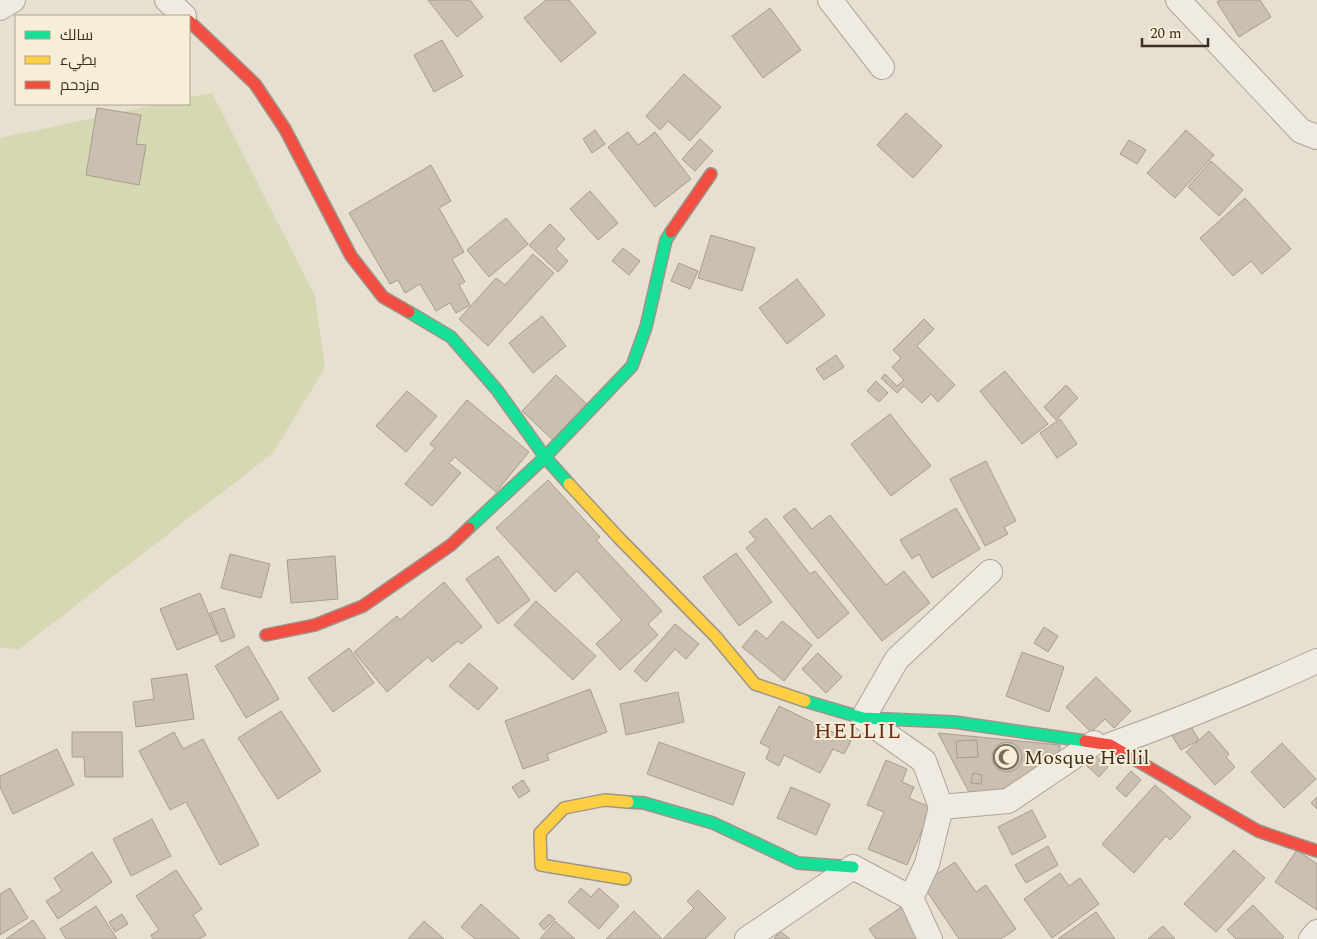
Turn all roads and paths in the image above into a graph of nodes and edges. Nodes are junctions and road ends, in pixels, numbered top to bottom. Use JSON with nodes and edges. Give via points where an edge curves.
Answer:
{"nodes":[{"id":1,"x":13,"y":0,"type":"edge"},
{"id":2,"x":167,"y":0,"type":"edge"},
{"id":3,"x":830,"y":0,"type":"edge"},
{"id":4,"x":1178,"y":0,"type":"edge"},
{"id":5,"x":0,"y":8,"type":"edge"},
{"id":6,"x":183,"y":15,"type":"edge"},
{"id":7,"x":190,"y":22,"type":"edge"},
{"id":8,"x":882,"y":67,"type":"dead end"},
{"id":9,"x":1317,"y":137,"type":"edge"},
{"id":10,"x":711,"y":174,"type":"dead end"},
{"id":11,"x":545,"y":457,"type":"junction"},
{"id":12,"x":990,"y":572,"type":"dead end"},
{"id":13,"x":266,"y":635,"type":"dead end"},
{"id":14,"x":1317,"y":661,"type":"edge"},
{"id":15,"x":863,"y":718,"type":"junction"},
{"id":16,"x":1102,"y":744,"type":"junction"},
{"id":17,"x":941,"y":808,"type":"junction"},
{"id":18,"x":1317,"y":851,"type":"edge"},
{"id":19,"x":853,"y":868,"type":"junction"},
{"id":20,"x":625,"y":878,"type":"dead end"},
{"id":21,"x":911,"y":898,"type":"junction"},
{"id":22,"x":1317,"y":932,"type":"edge"},
{"id":23,"x":747,"y":939,"type":"edge"},
{"id":24,"x":930,"y":939,"type":"edge"},
{"id":25,"x":1311,"y":939,"type":"edge"}],
"edges":[{"from":1,"to":5,"type":"street"},
{"from":2,"to":6,"type":"street"},
{"from":3,"to":8,"type":"street"},
{"from":4,"to":9,"type":"street","via":[[1302,131]]},
{"from":7,"to":11,"type":"street","via":[[255,84],[284,129],[351,256],[383,297],[451,337],[497,390]]},
{"from":10,"to":11,"type":"street","via":[[666,240],[646,327],[632,366]]},
{"from":11,"to":13,"type":"street","via":[[451,546],[363,606],[315,625]]},
{"from":11,"to":15,"type":"street","via":[[716,637],[755,684],[790,698]]},
{"from":12,"to":15,"type":"street","via":[[897,659]]},
{"from":14,"to":16,"type":"street","via":[[1166,725]]},
{"from":15,"to":16,"type":"street","via":[[954,722]]},
{"from":15,"to":17,"type":"street","via":[[924,761]]},
{"from":16,"to":17,"type":"street","via":[[1008,802]]},
{"from":16,"to":18,"type":"street","via":[[1258,831]]},
{"from":17,"to":21,"type":"street","via":[[928,864]]},
{"from":19,"to":20,"type":"street","via":[[798,863],[713,823],[644,802],[605,800],[564,808],[540,833],[541,865]]},
{"from":19,"to":21,"type":"street"},
{"from":19,"to":23,"type":"street"},
{"from":21,"to":24,"type":"street"},
{"from":22,"to":25,"type":"street"}]}
